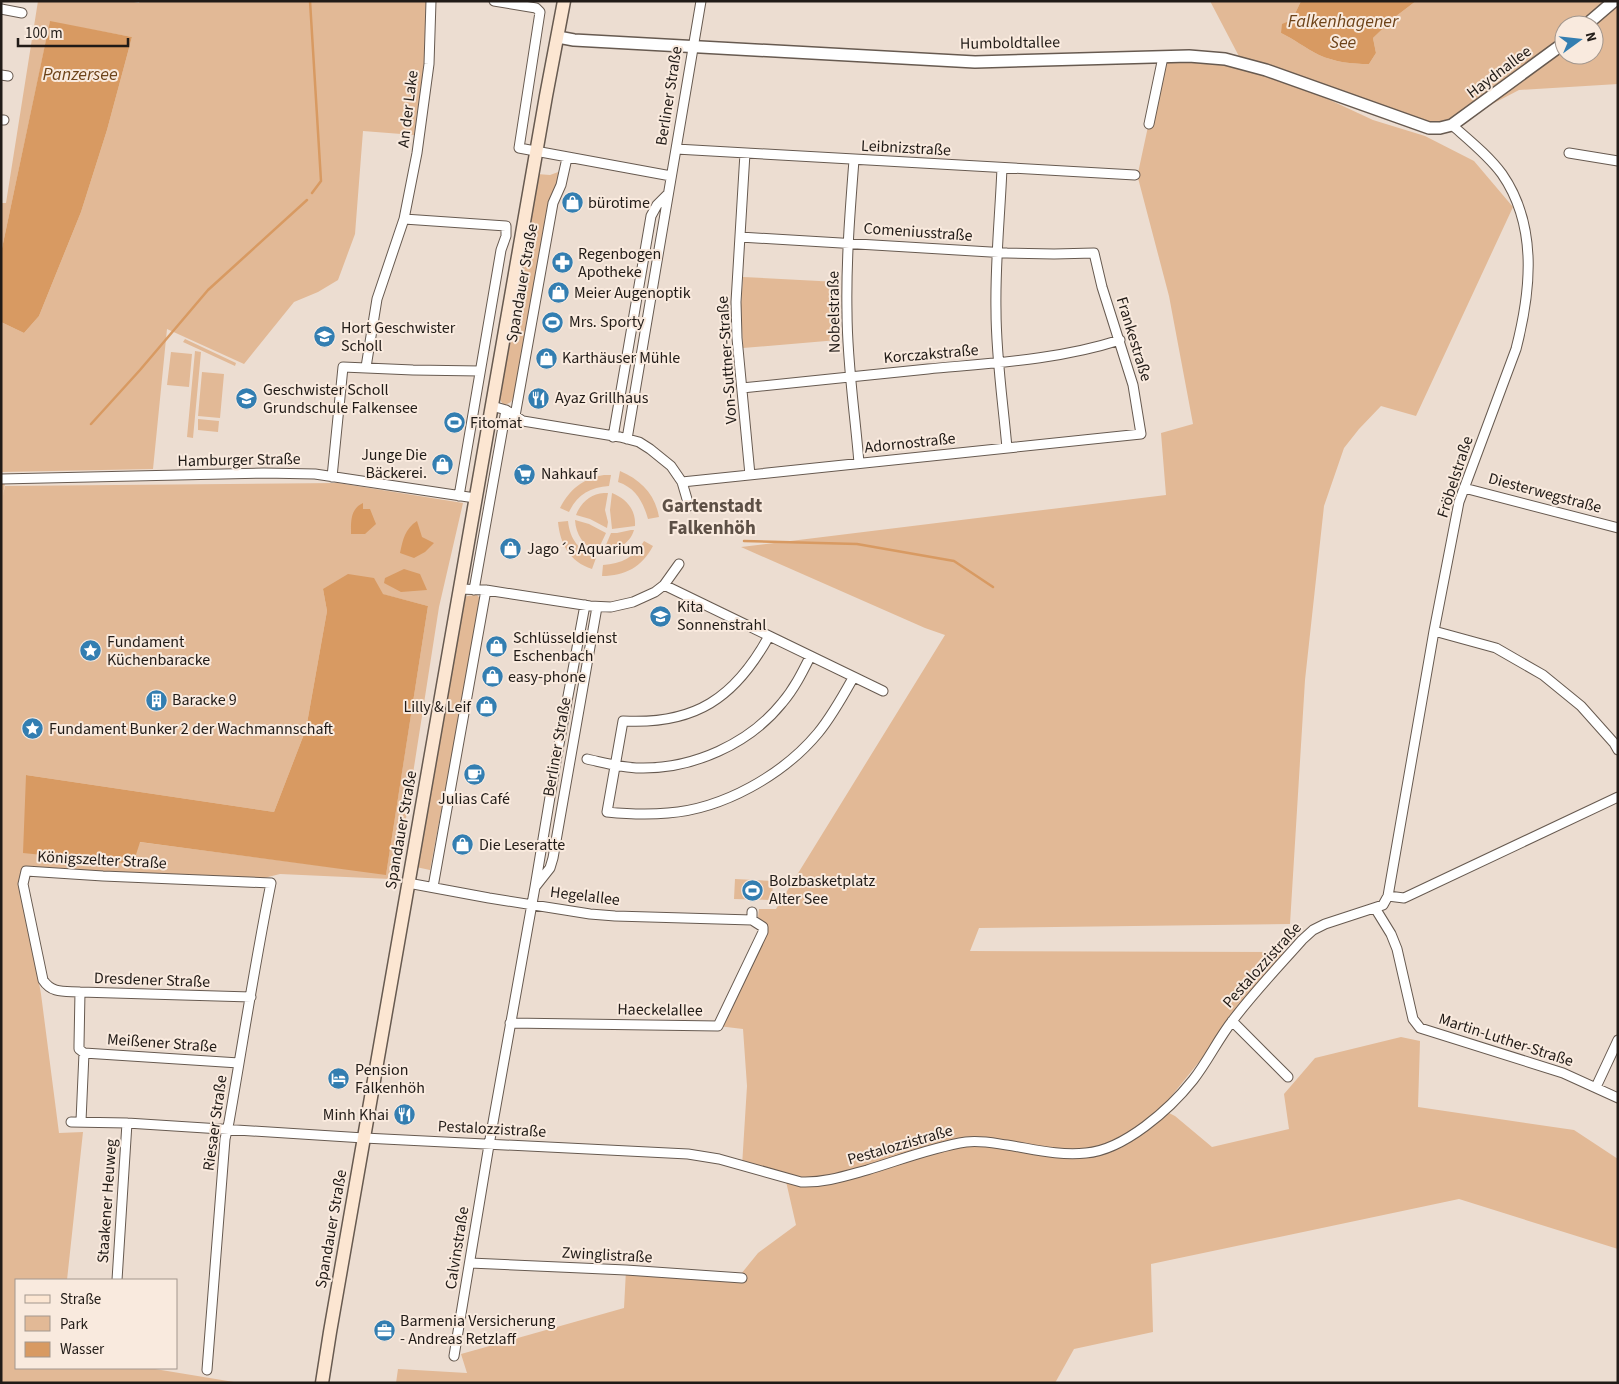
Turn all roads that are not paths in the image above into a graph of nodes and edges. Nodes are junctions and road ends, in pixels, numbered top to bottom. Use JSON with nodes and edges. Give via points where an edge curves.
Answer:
{"nodes":[{"id":1,"x":431,"y":1,"type":"edge"},
{"id":2,"x":494,"y":1,"type":"edge"},
{"id":3,"x":564,"y":1,"type":"edge"},
{"id":4,"x":572,"y":1,"type":"edge"},
{"id":5,"x":701,"y":1,"type":"edge"},
{"id":6,"x":1614,"y":1,"type":"edge"},
{"id":7,"x":1,"y":9,"type":"edge"},
{"id":8,"x":22,"y":13,"type":"dead end"},
{"id":9,"x":1598,"y":15,"type":"edge"},
{"id":10,"x":561,"y":38,"type":"junction"},
{"id":11,"x":692,"y":46,"type":"junction"},
{"id":12,"x":1554,"y":50,"type":"edge"},
{"id":13,"x":1163,"y":57,"type":"junction"},
{"id":14,"x":1149,"y":124,"type":"dead end"},
{"id":15,"x":1452,"y":125,"type":"junction"},
{"id":16,"x":676,"y":149,"type":"junction"},
{"id":17,"x":536,"y":152,"type":"junction"},
{"id":18,"x":745,"y":153,"type":"junction"},
{"id":19,"x":1569,"y":153,"type":"dead end"},
{"id":20,"x":567,"y":158,"type":"junction"},
{"id":21,"x":854,"y":160,"type":"junction"},
{"id":22,"x":1618,"y":161,"type":"edge"},
{"id":23,"x":1002,"y":168,"type":"junction"},
{"id":24,"x":1135,"y":175,"type":"dead end"},
{"id":25,"x":671,"y":176,"type":"junction"},
{"id":26,"x":668,"y":196,"type":"junction"},
{"id":27,"x":404,"y":219,"type":"junction"},
{"id":28,"x":740,"y":237,"type":"junction"},
{"id":29,"x":849,"y":243,"type":"junction"},
{"id":30,"x":997,"y":253,"type":"junction"},
{"id":31,"x":1094,"y":253,"type":"joint"},
{"id":32,"x":496,"y":280,"type":"junction"},
{"id":33,"x":513,"y":283,"type":"junction"},
{"id":34,"x":1120,"y":340,"type":"junction"},
{"id":35,"x":998,"y":362,"type":"junction"},
{"id":36,"x":366,"y":367,"type":"junction"},
{"id":37,"x":480,"y":371,"type":"junction"},
{"id":38,"x":851,"y":377,"type":"junction"},
{"id":39,"x":742,"y":388,"type":"junction"},
{"id":40,"x":492,"y":406,"type":"junction"},
{"id":41,"x":506,"y":410,"type":"junction"},
{"id":42,"x":515,"y":416,"type":"junction"},
{"id":43,"x":1141,"y":434,"type":"joint"},
{"id":44,"x":613,"y":436,"type":"junction"},
{"id":45,"x":627,"y":439,"type":"junction"},
{"id":46,"x":1007,"y":448,"type":"junction"},
{"id":47,"x":859,"y":464,"type":"junction"},
{"id":48,"x":750,"y":475,"type":"junction"},
{"id":49,"x":332,"y":477,"type":"junction"},
{"id":50,"x":1,"y":479,"type":"edge"},
{"id":51,"x":682,"y":482,"type":"junction"},
{"id":52,"x":1464,"y":488,"type":"junction"},
{"id":53,"x":459,"y":496,"type":"junction"},
{"id":54,"x":475,"y":498,"type":"junction"},
{"id":55,"x":689,"y":506,"type":"dead end"},
{"id":56,"x":1618,"y":528,"type":"edge"},
{"id":57,"x":679,"y":564,"type":"dead end"},
{"id":58,"x":664,"y":585,"type":"junction"},
{"id":59,"x":460,"y":589,"type":"junction"},
{"id":60,"x":474,"y":590,"type":"junction"},
{"id":61,"x":486,"y":590,"type":"junction"},
{"id":62,"x":584,"y":605,"type":"junction"},
{"id":63,"x":597,"y":607,"type":"junction"},
{"id":64,"x":1434,"y":631,"type":"junction"},
{"id":65,"x":769,"y":636,"type":"junction"},
{"id":66,"x":810,"y":657,"type":"junction"},
{"id":67,"x":853,"y":678,"type":"junction"},
{"id":68,"x":883,"y":691,"type":"dead end"},
{"id":69,"x":1618,"y":750,"type":"edge"},
{"id":70,"x":587,"y":759,"type":"dead end"},
{"id":71,"x":615,"y":764,"type":"junction"},
{"id":72,"x":1617,"y":799,"type":"edge"},
{"id":73,"x":271,"y":883,"type":"joint"},
{"id":74,"x":408,"y":883,"type":"junction"},
{"id":75,"x":432,"y":887,"type":"junction"},
{"id":76,"x":535,"y":887,"type":"junction"},
{"id":77,"x":1388,"y":896,"type":"junction"},
{"id":78,"x":531,"y":905,"type":"junction"},
{"id":79,"x":1375,"y":908,"type":"junction"},
{"id":80,"x":752,"y":916,"type":"joint"},
{"id":81,"x":52,"y":990,"type":"joint"},
{"id":82,"x":80,"y":992,"type":"junction"},
{"id":83,"x":251,"y":997,"type":"junction"},
{"id":84,"x":1232,"y":1021,"type":"junction"},
{"id":85,"x":510,"y":1023,"type":"junction"},
{"id":86,"x":1618,"y":1040,"type":"edge"},
{"id":87,"x":84,"y":1053,"type":"junction"},
{"id":88,"x":239,"y":1063,"type":"junction"},
{"id":89,"x":1288,"y":1077,"type":"dead end"},
{"id":90,"x":1596,"y":1087,"type":"junction"},
{"id":91,"x":1618,"y":1098,"type":"edge"},
{"id":92,"x":81,"y":1121,"type":"junction"},
{"id":93,"x":71,"y":1122,"type":"dead end"},
{"id":94,"x":127,"y":1123,"type":"junction"},
{"id":95,"x":227,"y":1130,"type":"junction"},
{"id":96,"x":364,"y":1138,"type":"junction"},
{"id":97,"x":489,"y":1145,"type":"junction"},
{"id":98,"x":470,"y":1263,"type":"junction"},
{"id":99,"x":742,"y":1278,"type":"dead end"},
{"id":100,"x":117,"y":1279,"type":"edge"},
{"id":101,"x":454,"y":1356,"type":"dead end"},
{"id":102,"x":207,"y":1370,"type":"dead end"},
{"id":103,"x":322,"y":1383,"type":"edge"}],
"edges":[{"from":1,"to":27,"type":"street","name":"An der Lake","via":[[429,64],[420,140]]},
{"from":2,"to":17,"type":"street","via":[[536,8],[540,12],[519,148]]},
{"from":3,"to":10,"type":"main road","name":"Spandauer Straße"},
{"from":4,"to":10,"type":"main road","name":"Spandauer Straße"},
{"from":5,"to":11,"type":"street","name":"Berliner Straße"},
{"from":6,"to":9,"type":"street"},
{"from":7,"to":8,"type":"street"},
{"from":10,"to":11,"type":"street","name":"Humboldtallee"},
{"from":10,"to":17,"type":"main road","name":"Spandauer Straße","via":[[558,70],[546,96]]},
{"from":11,"to":13,"type":"street","name":"Humboldtallee","via":[[975,62]]},
{"from":11,"to":16,"type":"street","name":"Berliner Straße"},
{"from":12,"to":15,"type":"street","name":"Haydnallee"},
{"from":13,"to":14,"type":"street"},
{"from":13,"to":15,"type":"street","name":"Humboldtallee","via":[[1225,59],[1266,70],[1429,128]]},
{"from":15,"to":52,"type":"street","name":"Fröbelstraße","via":[[1501,173],[1516,196],[1525,228],[1529,264],[1522,328],[1516,349]]},
{"from":16,"to":18,"type":"street","name":"Leibnizstraße"},
{"from":16,"to":25,"type":"street","name":"Berliner Straße"},
{"from":17,"to":20,"type":"street"},
{"from":17,"to":33,"type":"main road","name":"Spandauer Straße"},
{"from":18,"to":21,"type":"street","name":"Leibnizstraße"},
{"from":18,"to":28,"type":"street","name":"Von-Suttner-Straße"},
{"from":19,"to":22,"type":"street"},
{"from":20,"to":25,"type":"street"},
{"from":20,"to":42,"type":"street","name":"Spandauer Straße","via":[[553,203]]},
{"from":21,"to":23,"type":"street","name":"Leibnizstraße"},
{"from":21,"to":29,"type":"street","name":"Nobelstraße"},
{"from":23,"to":24,"type":"street","name":"Leibnizstraße"},
{"from":23,"to":30,"type":"street"},
{"from":25,"to":26,"type":"street","name":"Berliner Straße"},
{"from":26,"to":44,"type":"street","via":[[656,205],[651,216]]},
{"from":26,"to":45,"type":"street","name":"Berliner Straße"},
{"from":27,"to":32,"type":"street","name":"Spandauer Straße","via":[[506,226]]},
{"from":27,"to":36,"type":"street","name":"An der Lake","via":[[378,299]]},
{"from":28,"to":29,"type":"street","name":"Comeniusstraße"},
{"from":28,"to":39,"type":"street","name":"Von-Suttner-Straße","via":[[736,309]]},
{"from":29,"to":30,"type":"street","name":"Comeniusstraße"},
{"from":29,"to":38,"type":"street","name":"Nobelstraße","via":[[847,312]]},
{"from":30,"to":31,"type":"street","name":"Comeniusstraße"},
{"from":30,"to":35,"type":"street"},
{"from":31,"to":34,"type":"street","name":"Frankestraße"},
{"from":32,"to":33,"type":"street","name":"Spandauer Straße"},
{"from":32,"to":37,"type":"street","name":"Spandauer Straße"},
{"from":33,"to":40,"type":"main road","name":"Spandauer Straße"},
{"from":34,"to":35,"type":"street","name":"Korczakstraße","via":[[1079,352]]},
{"from":34,"to":43,"type":"street","name":"Frankestraße","via":[[1133,385]]},
{"from":35,"to":38,"type":"street","name":"Korczakstraße"},
{"from":35,"to":46,"type":"street"},
{"from":36,"to":37,"type":"street"},
{"from":36,"to":49,"type":"street","via":[[343,366]]},
{"from":37,"to":53,"type":"street","name":"Spandauer Straße"},
{"from":38,"to":39,"type":"street","name":"Korczakstraße"},
{"from":38,"to":47,"type":"street","name":"Nobelstraße"},
{"from":39,"to":48,"type":"street","name":"Von-Suttner-Straße"},
{"from":40,"to":41,"type":"street"},
{"from":40,"to":54,"type":"main road","name":"Spandauer Straße"},
{"from":41,"to":42,"type":"street"},
{"from":41,"to":60,"type":"street"},
{"from":42,"to":44,"type":"street","via":[[523,421]]},
{"from":43,"to":46,"type":"street","name":"Adornostraße"},
{"from":44,"to":45,"type":"street"},
{"from":45,"to":51,"type":"street","via":[[639,442],[661,457]]},
{"from":46,"to":47,"type":"street","name":"Adornostraße"},
{"from":47,"to":48,"type":"street","name":"Adornostraße"},
{"from":48,"to":51,"type":"street","name":"Adornostraße"},
{"from":49,"to":50,"type":"street","name":"Hamburger Straße","via":[[264,473]]},
{"from":49,"to":53,"type":"street","name":"Hamburger Straße"},
{"from":51,"to":55,"type":"street"},
{"from":52,"to":56,"type":"street","name":"Diesterwegstraße"},
{"from":52,"to":64,"type":"street","name":"Fröbelstraße"},
{"from":53,"to":54,"type":"street","name":"Hamburger Straße"},
{"from":54,"to":59,"type":"main road","name":"Spandauer Straße"},
{"from":57,"to":58,"type":"street"},
{"from":58,"to":63,"type":"street","via":[[633,602]]},
{"from":58,"to":65,"type":"street"},
{"from":59,"to":60,"type":"street"},
{"from":59,"to":74,"type":"main road","name":"Spandauer Straße"},
{"from":60,"to":61,"type":"street"},
{"from":61,"to":62,"type":"street"},
{"from":61,"to":75,"type":"street"},
{"from":62,"to":63,"type":"street"},
{"from":62,"to":76,"type":"street","name":"Berliner Straße"},
{"from":63,"to":76,"type":"street","name":"Berliner Straße","via":[[554,858]]},
{"from":64,"to":69,"type":"street","via":[[1496,648],[1543,675],[1581,706]]},
{"from":64,"to":77,"type":"street","name":"Fröbelstraße"},
{"from":65,"to":66,"type":"street"},
{"from":65,"to":71,"type":"street","via":[[745,674],[706,706],[665,720],[623,721]]},
{"from":66,"to":67,"type":"street"},
{"from":66,"to":71,"type":"street","via":[[782,703],[769,718],[738,741],[705,757],[677,765],[640,768]]},
{"from":67,"to":68,"type":"street"},
{"from":67,"to":71,"type":"street","via":[[820,731],[807,745],[776,771],[726,799],[669,813],[607,812]]},
{"from":70,"to":71,"type":"street"},
{"from":72,"to":77,"type":"street","via":[[1404,898]]},
{"from":73,"to":81,"type":"street","name":"Königszelter Straße","via":[[26,871],[24,884],[43,980]]},
{"from":73,"to":83,"type":"street","name":"Riesaer Straße"},
{"from":74,"to":75,"type":"street","name":"Hegelallee"},
{"from":74,"to":96,"type":"main road","name":"Spandauer Straße"},
{"from":75,"to":78,"type":"street","name":"Hegelallee"},
{"from":76,"to":78,"type":"street","name":"Berliner Straße"},
{"from":77,"to":79,"type":"street","name":"Pestalozzistraße","via":[[1383,905]]},
{"from":78,"to":80,"type":"street","name":"Hegelallee","via":[[615,916]]},
{"from":78,"to":85,"type":"street","name":"Berliner Straße"},
{"from":79,"to":84,"type":"street","name":"Pestalozzistraße","via":[[1313,930]]},
{"from":79,"to":90,"type":"street","name":"Martin-Luther-Straße","via":[[1392,934],[1413,1019],[1420,1028],[1563,1073]]},
{"from":80,"to":85,"type":"street","name":"Haeckelallee","via":[[763,932],[718,1026]]},
{"from":81,"to":82,"type":"street","name":"Dresdener Straße"},
{"from":82,"to":83,"type":"street","name":"Dresdener Straße"},
{"from":82,"to":87,"type":"street","name":"Meißener Straße","via":[[79,1049]]},
{"from":83,"to":88,"type":"street","name":"Riesaer Straße"},
{"from":84,"to":89,"type":"street"},
{"from":84,"to":97,"type":"street","name":"Pestalozzistraße","via":[[1180,1095],[1117,1145],[1100,1151],[1057,1154],[983,1141],[968,1142],[845,1176],[801,1182],[719,1159],[688,1154]]},
{"from":85,"to":97,"type":"street","name":"Berliner Straße"},
{"from":86,"to":90,"type":"street"},
{"from":87,"to":88,"type":"street","name":"Meißener Straße"},
{"from":87,"to":92,"type":"street","name":"Meißener Straße"},
{"from":88,"to":95,"type":"street","name":"Riesaer Straße"},
{"from":90,"to":91,"type":"street","name":"Martin-Luther-Straße"},
{"from":92,"to":93,"type":"street","name":"Staakener Heuweg"},
{"from":92,"to":94,"type":"street","name":"Staakener Heuweg"},
{"from":94,"to":95,"type":"street","name":"Staakener Heuweg"},
{"from":94,"to":100,"type":"street","name":"Staakener Heuweg"},
{"from":95,"to":96,"type":"street","name":"Staakener Heuweg"},
{"from":95,"to":102,"type":"street","name":"Riesaer Straße"},
{"from":96,"to":97,"type":"street","name":"Pestalozzistraße"},
{"from":96,"to":103,"type":"main road","name":"Spandauer Straße"},
{"from":97,"to":98,"type":"street","name":"Calvinstraße"},
{"from":98,"to":99,"type":"street","name":"Zwinglistraße"},
{"from":98,"to":101,"type":"street","name":"Calvinstraße"}]}
